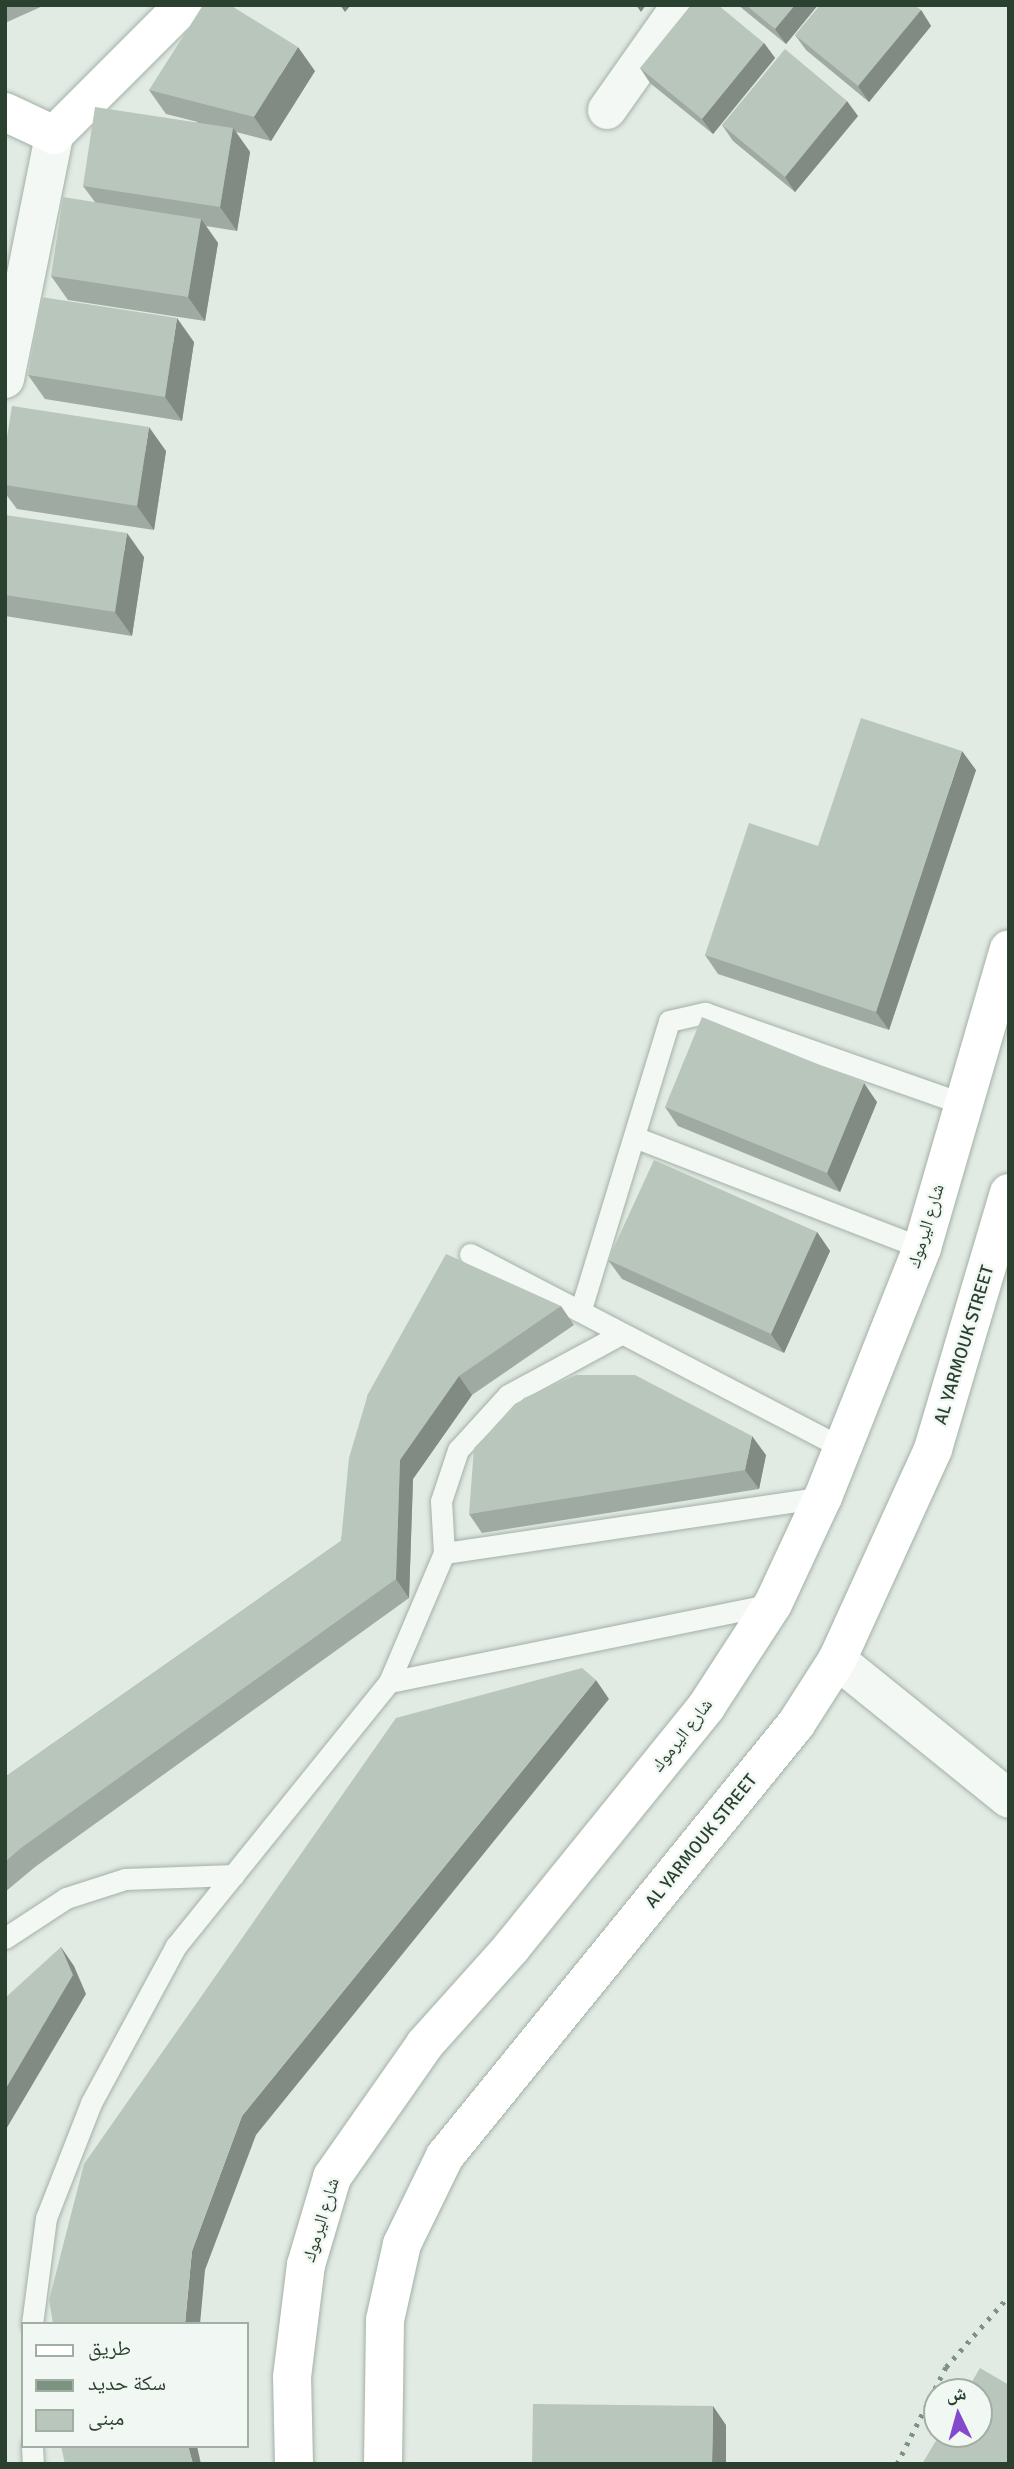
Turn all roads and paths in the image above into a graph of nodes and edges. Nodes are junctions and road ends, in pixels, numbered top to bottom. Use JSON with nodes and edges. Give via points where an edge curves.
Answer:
{"nodes":[{"id":1,"x":184,"y":5,"type":"edge"},
{"id":2,"x":681,"y":5,"type":"edge"},
{"id":3,"x":607,"y":110,"type":"dead end"},
{"id":4,"x":5,"y":112,"type":"edge"},
{"id":5,"x":54,"y":135,"type":"junction"},
{"id":6,"x":5,"y":379,"type":"edge"},
{"id":7,"x":1009,"y":949,"type":"edge"},
{"id":8,"x":961,"y":1103,"type":"junction"},
{"id":9,"x":637,"y":1138,"type":"junction"},
{"id":10,"x":1009,"y":1193,"type":"edge"},
{"id":11,"x":922,"y":1248,"type":"junction"},
{"id":12,"x":470,"y":1254,"type":"dead end"},
{"id":13,"x":581,"y":1309,"type":"junction"},
{"id":14,"x":621,"y":1334,"type":"junction"},
{"id":15,"x":842,"y":1448,"type":"junction"},
{"id":16,"x":823,"y":1497,"type":"junction"},
{"id":17,"x":444,"y":1553,"type":"junction"},
{"id":18,"x":773,"y":1604,"type":"junction"},
{"id":19,"x":837,"y":1660,"type":"junction"},
{"id":20,"x":388,"y":1682,"type":"junction"},
{"id":21,"x":1009,"y":1799,"type":"edge"},
{"id":22,"x":234,"y":1875,"type":"junction"},
{"id":23,"x":5,"y":1938,"type":"edge"},
{"id":24,"x":32,"y":2322,"type":"edge"},
{"id":25,"x":294,"y":2464,"type":"edge"},
{"id":26,"x":383,"y":2464,"type":"edge"}],
"edges":[{"from":1,"to":5,"type":"main road"},
{"from":2,"to":3,"type":"street"},
{"from":4,"to":5,"type":"main road"},
{"from":5,"to":6,"type":"street"},
{"from":7,"to":8,"type":"main road","name":"شارع اليرموك"},
{"from":8,"to":9,"type":"lane","via":[[705,1013],[685,1015],[663,1032]]},
{"from":8,"to":11,"type":"main road","name":"شارع اليرموك"},
{"from":9,"to":11,"type":"lane"},
{"from":9,"to":13,"type":"lane"},
{"from":10,"to":19,"type":"main road","name":"AL YARMOUK STREET","via":[[933,1449]]},
{"from":11,"to":15,"type":"main road","name":"شارع اليرموك"},
{"from":12,"to":13,"type":"lane"},
{"from":13,"to":14,"type":"lane"},
{"from":14,"to":15,"type":"lane"},
{"from":14,"to":17,"type":"lane","via":[[508,1395],[476,1427],[458,1450],[441,1501]]},
{"from":15,"to":16,"type":"main road","name":"شارع اليرموك"},
{"from":16,"to":17,"type":"lane"},
{"from":16,"to":18,"type":"main road","name":"شارع اليرموك"},
{"from":17,"to":20,"type":"lane"},
{"from":18,"to":20,"type":"lane"},
{"from":18,"to":25,"type":"main road","name":"شارع اليرموك","via":[[706,1707],[511,1948],[425,2044],[332,2176],[306,2265],[292,2377]]},
{"from":19,"to":21,"type":"street"},
{"from":19,"to":26,"type":"main road","name":"AL YARMOUK STREET","via":[[796,1724],[445,2156],[402,2244],[385,2320]]},
{"from":20,"to":22,"type":"lane"},
{"from":22,"to":23,"type":"lane","via":[[125,1880],[66,1898]]},
{"from":22,"to":24,"type":"lane","via":[[176,1946],[91,2103],[46,2218]]}]}
